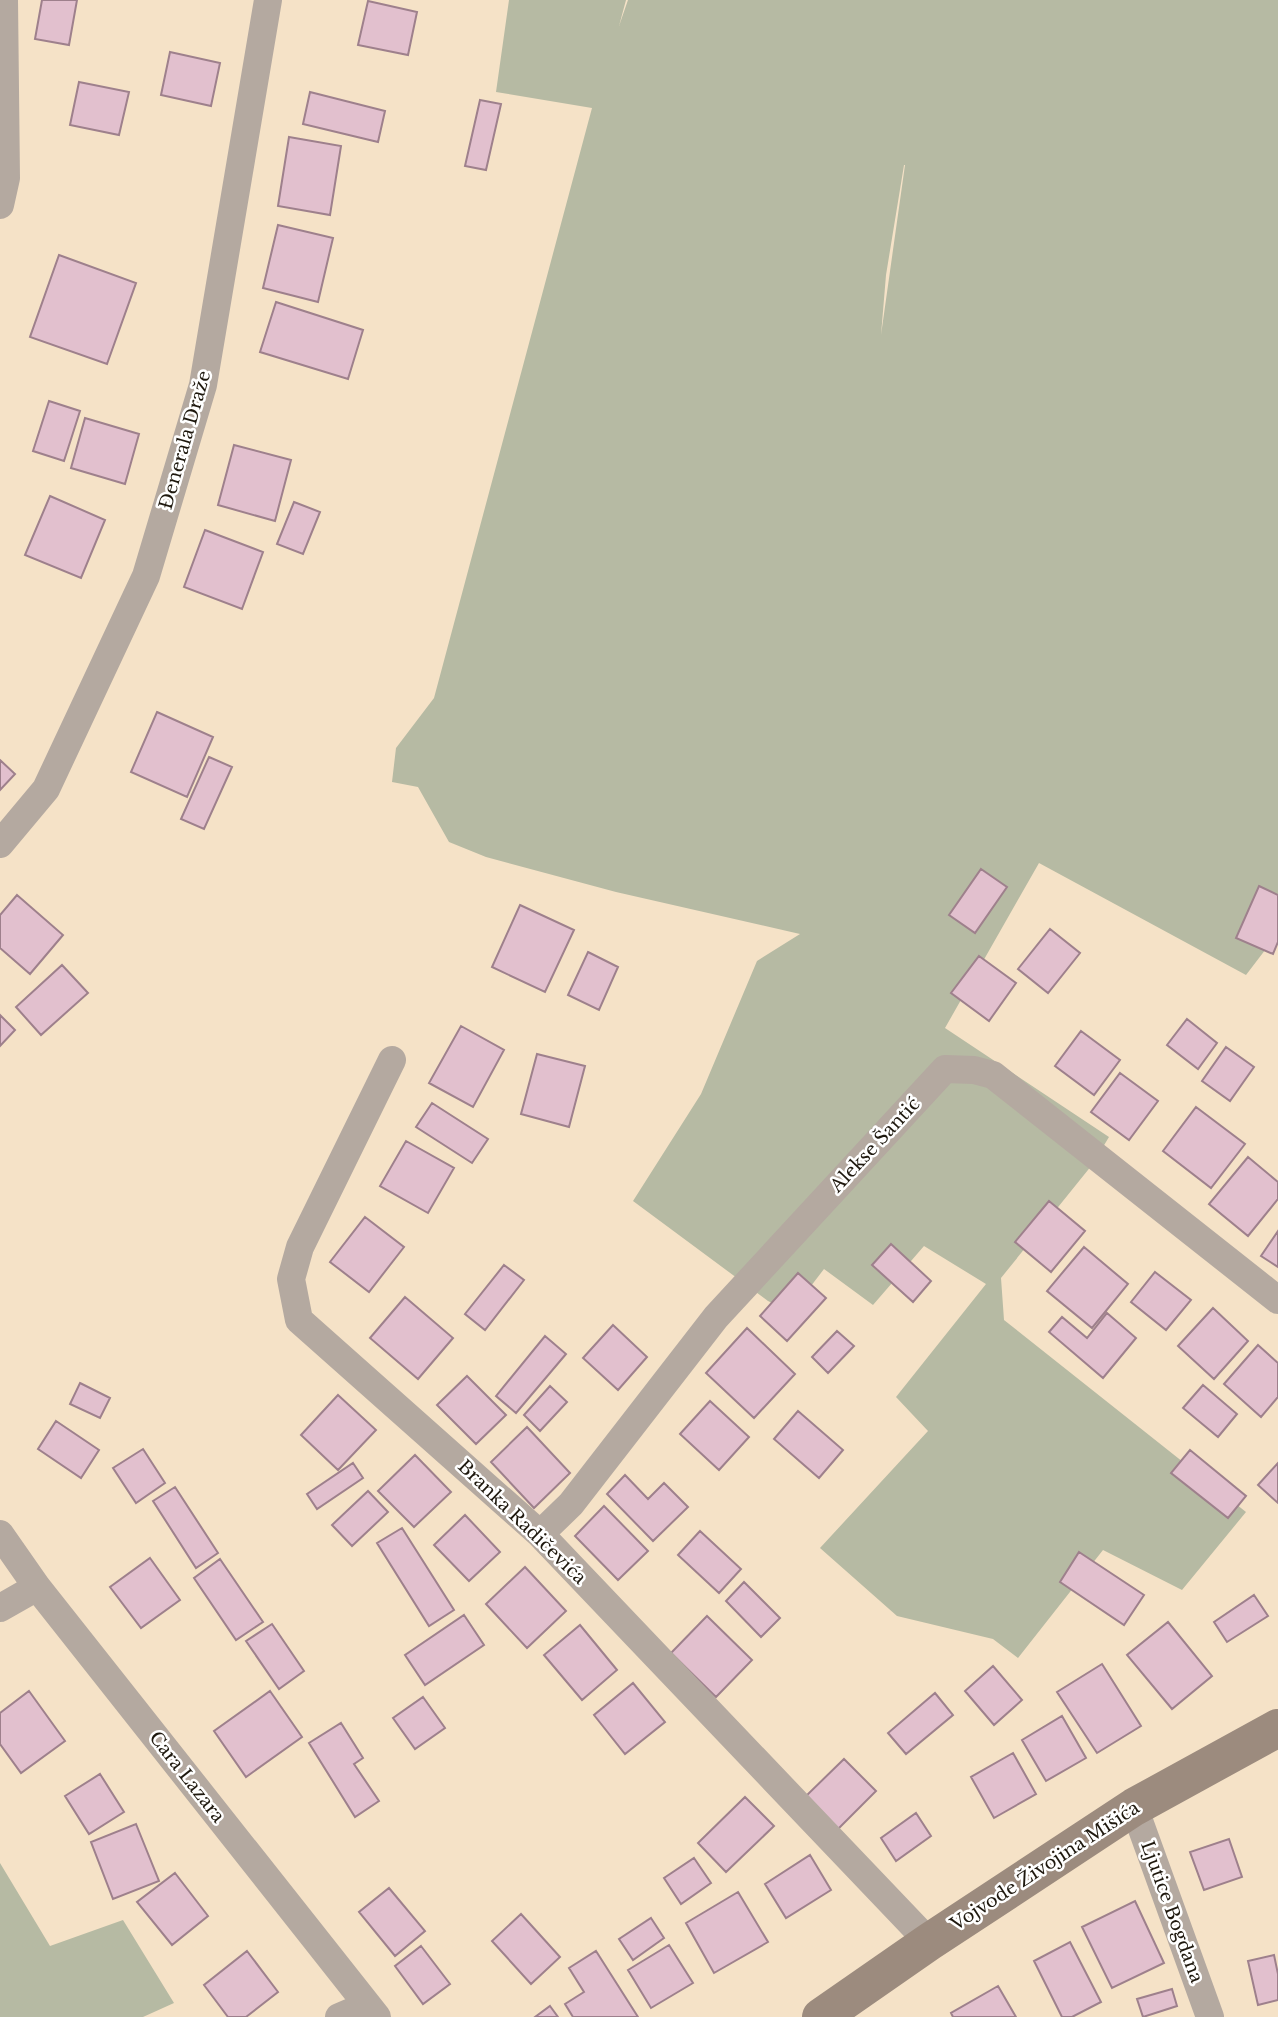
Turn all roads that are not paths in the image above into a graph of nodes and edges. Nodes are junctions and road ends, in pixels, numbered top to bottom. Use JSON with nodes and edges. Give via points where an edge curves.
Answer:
{"nodes":[{"id":1,"x":4,"y":0,"type":"edge"},
{"id":2,"x":268,"y":0,"type":"edge"},
{"id":3,"x":0,"y":205,"type":"edge"},
{"id":4,"x":0,"y":844,"type":"edge"},
{"id":5,"x":392,"y":1060,"type":"dead end"},
{"id":6,"x":1278,"y":1300,"type":"edge"},
{"id":7,"x":0,"y":1534,"type":"edge"},
{"id":8,"x":540,"y":1534,"type":"junction"},
{"id":9,"x":37,"y":1587,"type":"junction"},
{"id":10,"x":0,"y":1608,"type":"edge"},
{"id":11,"x":1277,"y":1723,"type":"edge"},
{"id":12,"x":1134,"y":1807,"type":"junction"},
{"id":13,"x":929,"y":1942,"type":"junction"},
{"id":14,"x":372,"y":2011,"type":"edge"},
{"id":15,"x":340,"y":2017,"type":"edge"},
{"id":16,"x":821,"y":2017,"type":"edge"},
{"id":17,"x":1210,"y":2017,"type":"edge"}],
"edges":[{"from":1,"to":3,"type":"street","via":[[6,178]]},
{"from":2,"to":4,"type":"street","name":"Đenerala Draže","via":[[203,385],[146,576],[46,789]]},
{"from":5,"to":8,"type":"street","name":"Branka Radičevića","via":[[300,1247],[290,1279],[299,1320]]},
{"from":6,"to":8,"type":"street","name":"Alekse Šantić","via":[[993,1076],[945,1069],[716,1317],[571,1504]]},
{"from":7,"to":9,"type":"street","name":"Cara Lazara"},
{"from":8,"to":13,"type":"street","name":"Branka Radičevića"},
{"from":9,"to":10,"type":"street"},
{"from":9,"to":14,"type":"street","name":"Cara Lazara"},
{"from":11,"to":12,"type":"street","name":"Vojvode Živojina Mišića"},
{"from":12,"to":13,"type":"street","name":"Vojvode Živojina Mišića"},
{"from":12,"to":17,"type":"street","name":"Ljutice Bogdana"},
{"from":13,"to":16,"type":"street","name":"Vojvode Živojina Mišića"},
{"from":14,"to":15,"type":"street"}]}
